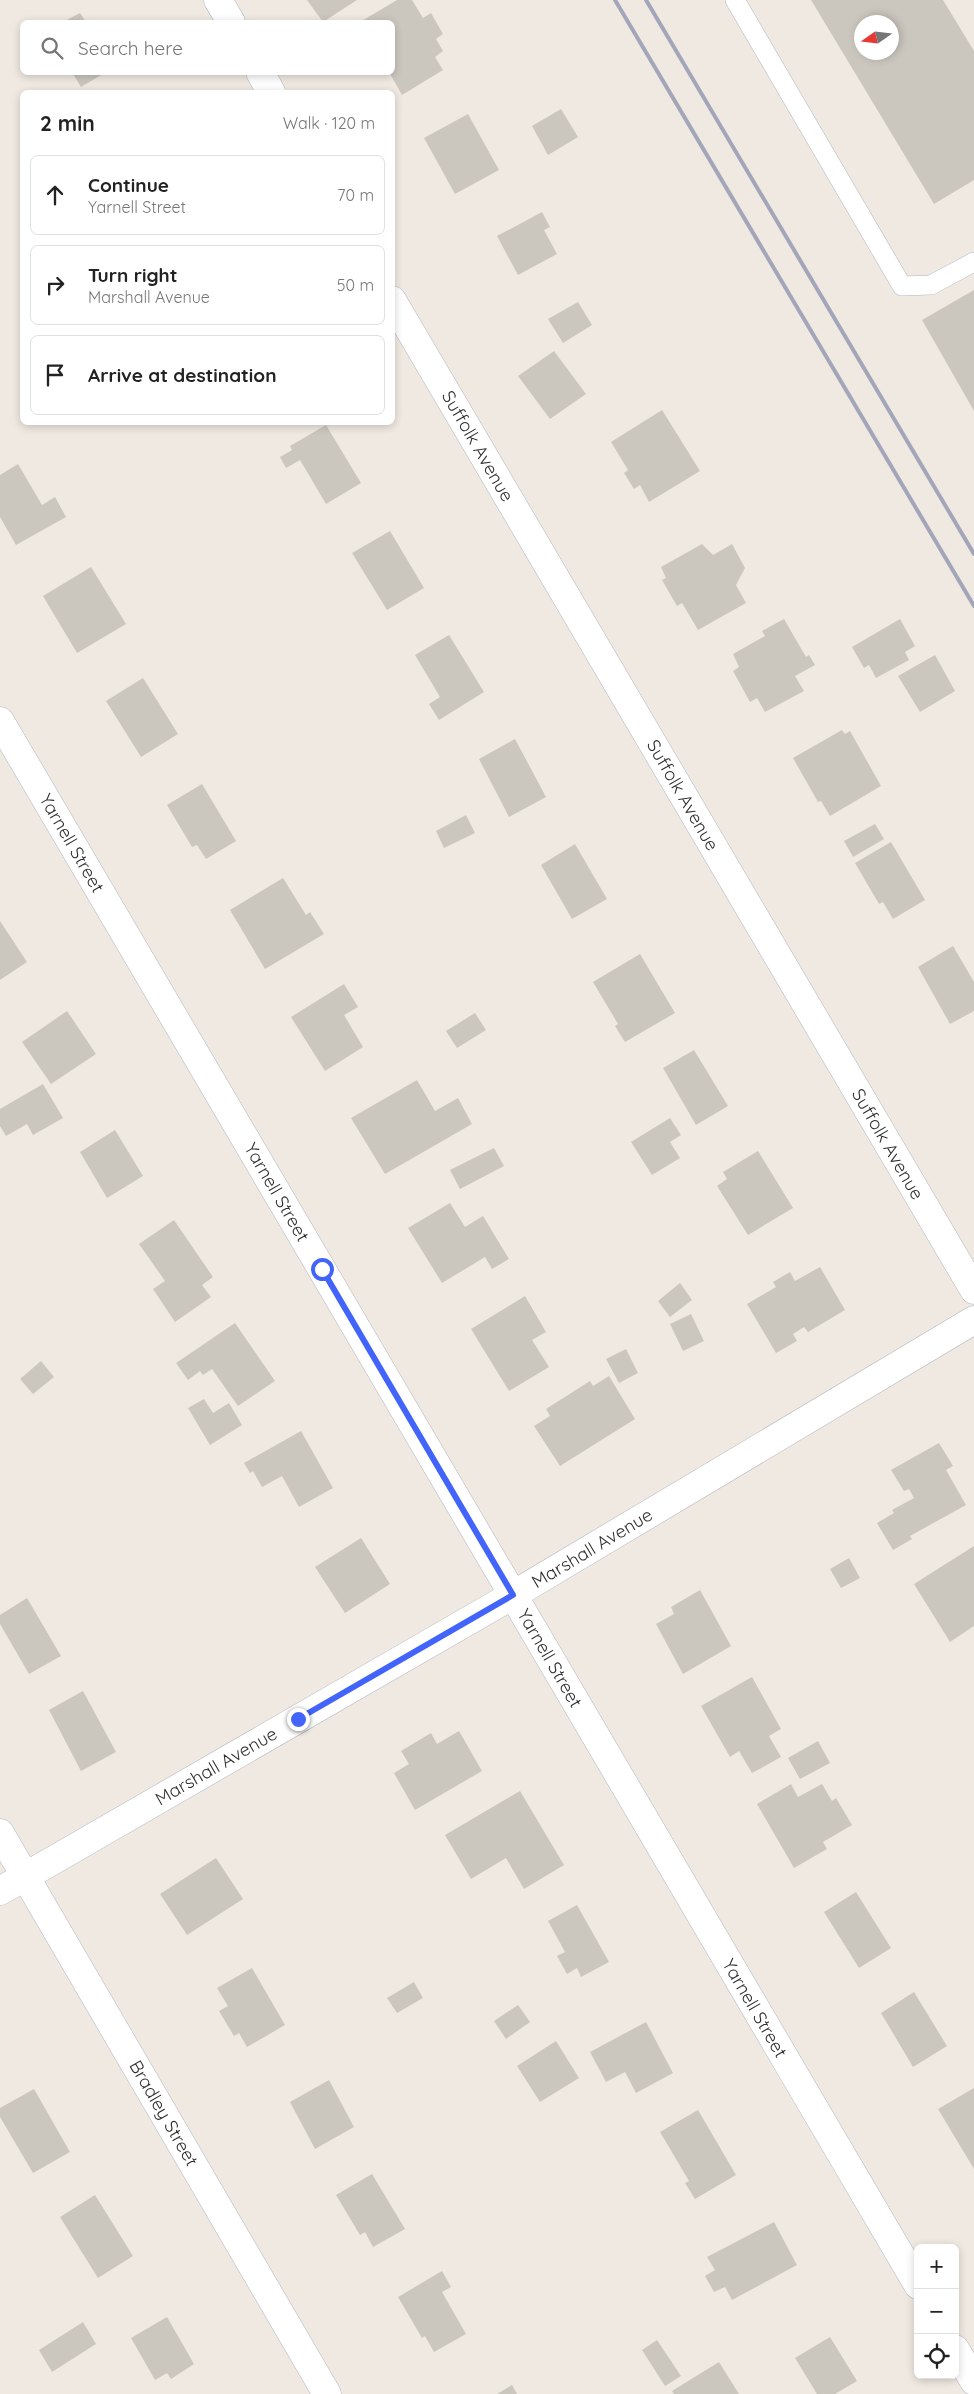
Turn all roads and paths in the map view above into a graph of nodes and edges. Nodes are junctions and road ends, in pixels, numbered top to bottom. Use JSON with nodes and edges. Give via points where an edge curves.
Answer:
{"nodes":[{"id":1,"x":218,"y":0,"type":"edge"},
{"id":2,"x":735,"y":0,"type":"edge"},
{"id":3,"x":230,"y":20,"type":"edge"},
{"id":4,"x":262,"y":75,"type":"edge"},
{"id":5,"x":270,"y":90,"type":"edge"},
{"id":6,"x":974,"y":262,"type":"edge"},
{"id":7,"x":395,"y":305,"type":"edge"},
{"id":8,"x":0,"y":721,"type":"edge"},
{"id":9,"x":974,"y":1290,"type":"edge"},
{"id":10,"x":974,"y":1320,"type":"edge"},
{"id":11,"x":513,"y":1595,"type":"junction"},
{"id":12,"x":0,"y":1833,"type":"edge"},
{"id":13,"x":26,"y":1876,"type":"junction"},
{"id":14,"x":0,"y":1891,"type":"edge"},
{"id":15,"x":914,"y":2278,"type":"edge"},
{"id":16,"x":959,"y":2356,"type":"edge"},
{"id":17,"x":974,"y":2381,"type":"edge"},
{"id":18,"x":327,"y":2394,"type":"edge"}],
"edges":[{"from":1,"to":3,"type":"street"},
{"from":2,"to":6,"type":"lane","via":[[902,286],[931,285]]},
{"from":4,"to":5,"type":"street"},
{"from":7,"to":9,"type":"street","name":"Suffolk Avenue"},
{"from":8,"to":11,"type":"street","name":"Yarnell Street"},
{"from":10,"to":11,"type":"street","name":"Marshall Avenue"},
{"from":11,"to":13,"type":"street","name":"Marshall Avenue"},
{"from":11,"to":15,"type":"street","name":"Yarnell Street"},
{"from":12,"to":13,"type":"street","name":"Bradley Street"},
{"from":13,"to":14,"type":"street","name":"Marshall Avenue"},
{"from":13,"to":18,"type":"street","name":"Bradley Street"},
{"from":16,"to":17,"type":"street"}]}
